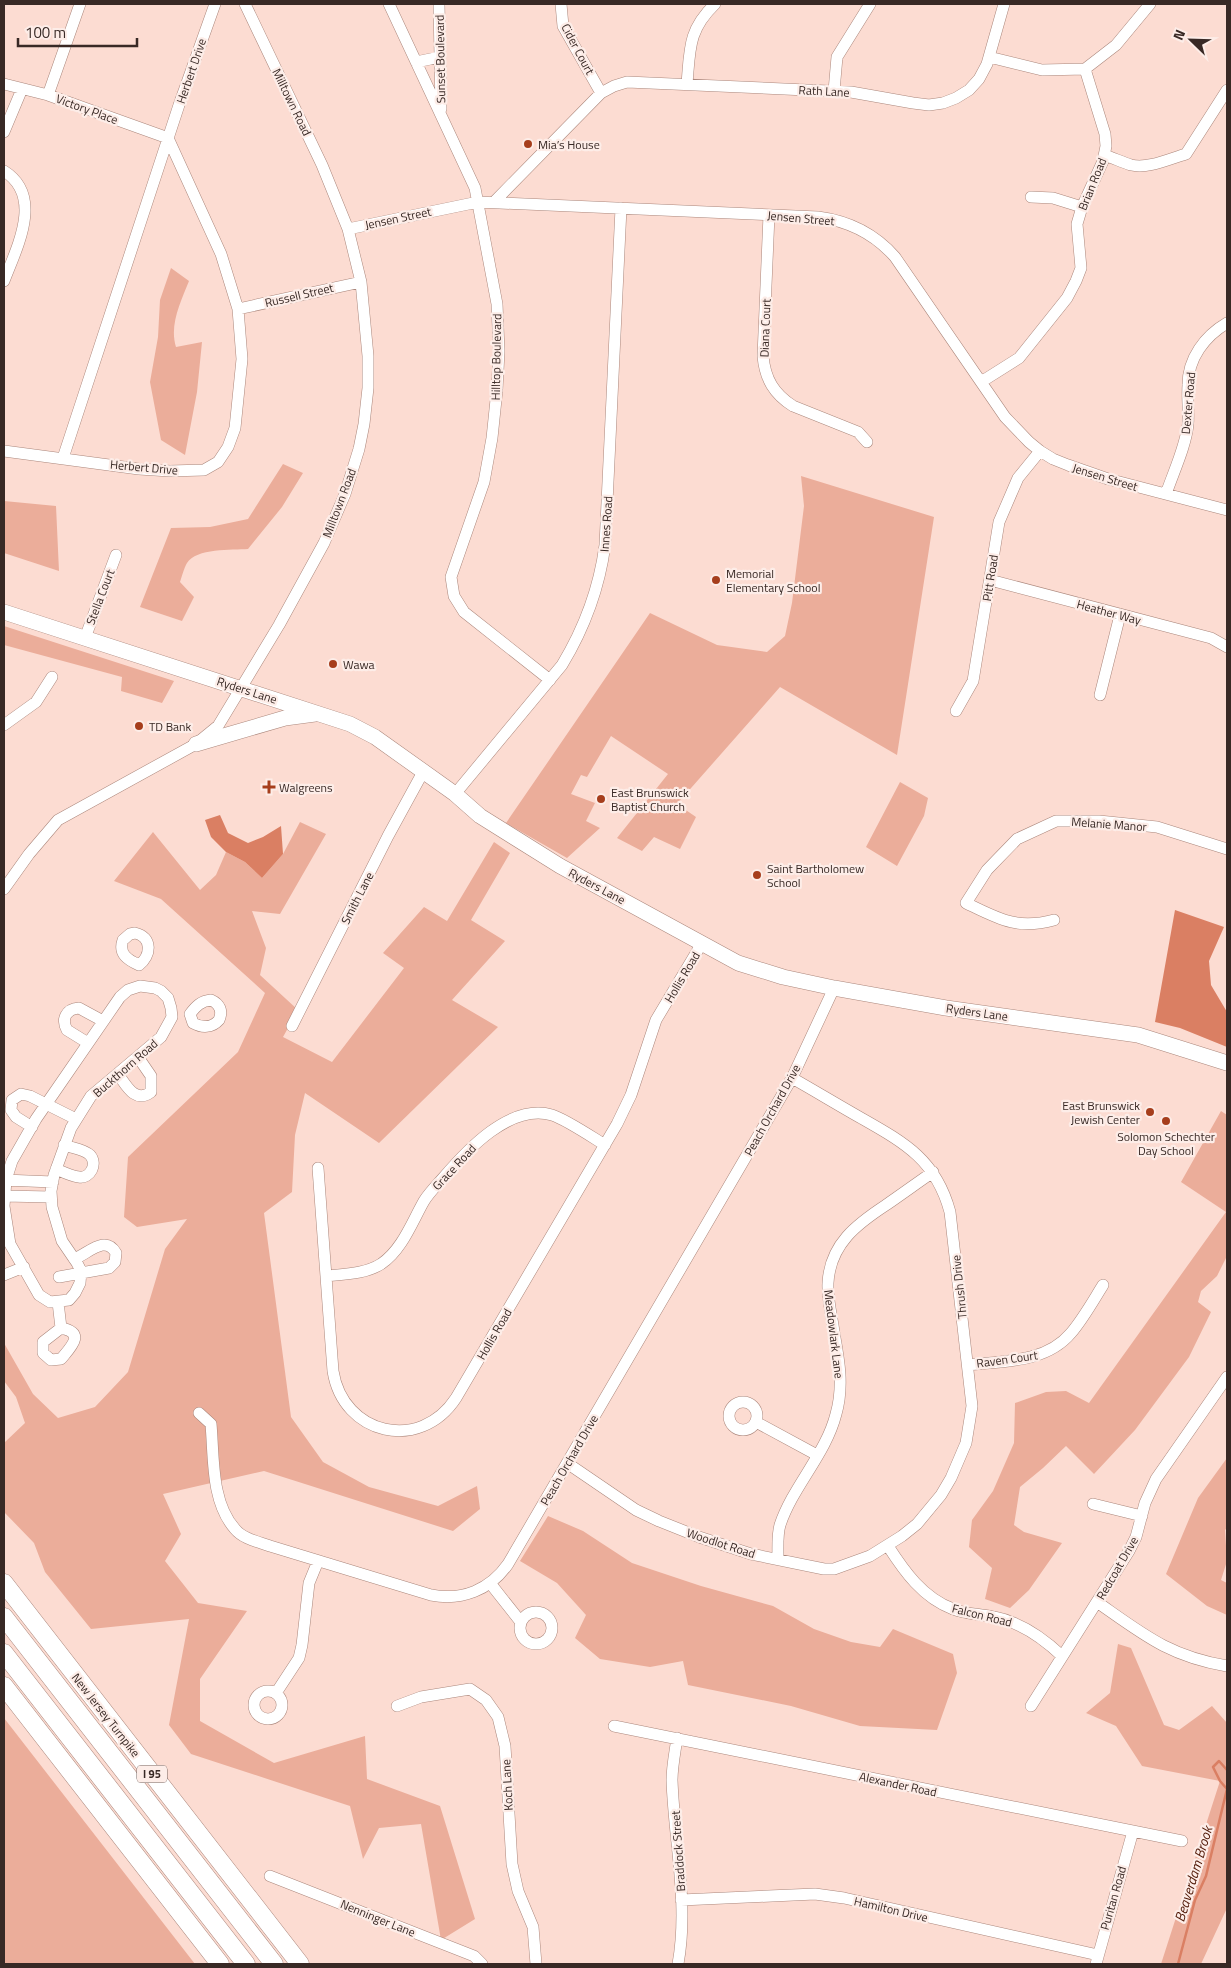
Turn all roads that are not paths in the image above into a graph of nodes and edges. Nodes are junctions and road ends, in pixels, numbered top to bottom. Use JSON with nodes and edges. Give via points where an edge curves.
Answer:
{"nodes":[{"id":1,"x":80,"y":4,"type":"edge"},
{"id":2,"x":215,"y":4,"type":"edge"},
{"id":3,"x":245,"y":4,"type":"edge"},
{"id":4,"x":389,"y":4,"type":"edge"},
{"id":5,"x":440,"y":4,"type":"edge"},
{"id":6,"x":561,"y":4,"type":"edge"},
{"id":7,"x":715,"y":4,"type":"edge"},
{"id":8,"x":870,"y":4,"type":"edge"},
{"id":9,"x":1004,"y":4,"type":"edge"},
{"id":10,"x":1150,"y":4,"type":"edge"},
{"id":11,"x":440,"y":57,"type":"junction"},
{"id":12,"x":989,"y":57,"type":"junction"},
{"id":13,"x":416,"y":62,"type":"junction"},
{"id":14,"x":1085,"y":69,"type":"junction"},
{"id":15,"x":4,"y":84,"type":"edge"},
{"id":16,"x":687,"y":84,"type":"junction"},
{"id":17,"x":22,"y":89,"type":"junction"},
{"id":18,"x":1227,"y":90,"type":"edge"},
{"id":19,"x":834,"y":91,"type":"junction"},
{"id":20,"x":602,"y":93,"type":"junction"},
{"id":21,"x":48,"y":95,"type":"junction"},
{"id":22,"x":441,"y":114,"type":"junction"},
{"id":23,"x":4,"y":132,"type":"edge"},
{"id":24,"x":168,"y":138,"type":"junction"},
{"id":25,"x":1104,"y":156,"type":"junction"},
{"id":26,"x":4,"y":171,"type":"edge"},
{"id":27,"x":1032,"y":197,"type":"dead end"},
{"id":28,"x":478,"y":202,"type":"junction"},
{"id":29,"x":494,"y":202,"type":"junction"},
{"id":30,"x":1082,"y":207,"type":"junction"},
{"id":31,"x":622,"y":208,"type":"junction"},
{"id":32,"x":769,"y":215,"type":"junction"},
{"id":33,"x":348,"y":229,"type":"junction"},
{"id":34,"x":4,"y":281,"type":"edge"},
{"id":35,"x":361,"y":282,"type":"junction"},
{"id":36,"x":238,"y":309,"type":"junction"},
{"id":37,"x":1227,"y":323,"type":"edge"},
{"id":38,"x":981,"y":382,"type":"junction"},
{"id":39,"x":867,"y":442,"type":"dead end"},
{"id":40,"x":4,"y":451,"type":"edge"},
{"id":41,"x":1040,"y":451,"type":"junction"},
{"id":42,"x":63,"y":458,"type":"junction"},
{"id":43,"x":1166,"y":494,"type":"junction"},
{"id":44,"x":1227,"y":510,"type":"edge"},
{"id":45,"x":116,"y":555,"type":"dead end"},
{"id":46,"x":990,"y":580,"type":"junction"},
{"id":47,"x":4,"y":612,"type":"edge"},
{"id":48,"x":1120,"y":615,"type":"junction"},
{"id":49,"x":84,"y":638,"type":"junction"},
{"id":50,"x":1227,"y":646,"type":"edge"},
{"id":51,"x":52,"y":677,"type":"dead end"},
{"id":52,"x":550,"y":680,"type":"junction"},
{"id":53,"x":241,"y":687,"type":"junction"},
{"id":54,"x":1100,"y":695,"type":"dead end"},
{"id":55,"x":956,"y":711,"type":"dead end"},
{"id":56,"x":319,"y":714,"type":"junction"},
{"id":57,"x":4,"y":724,"type":"edge"},
{"id":58,"x":196,"y":744,"type":"junction"},
{"id":59,"x":423,"y":772,"type":"junction"},
{"id":60,"x":455,"y":794,"type":"junction"},
{"id":61,"x":1226,"y":845,"type":"edge"},
{"id":62,"x":4,"y":889,"type":"edge"},
{"id":63,"x":1054,"y":920,"type":"dead end"},
{"id":64,"x":702,"y":943,"type":"junction"},
{"id":65,"x":139,"y":965,"type":"dead end"},
{"id":66,"x":137,"y":987,"type":"junction"},
{"id":67,"x":834,"y":988,"type":"junction"},
{"id":68,"x":172,"y":1017,"type":"junction"},
{"id":69,"x":191,"y":1018,"type":"dead end"},
{"id":70,"x":103,"y":1021,"type":"junction"},
{"id":71,"x":292,"y":1026,"type":"dead end"},
{"id":72,"x":88,"y":1042,"type":"junction"},
{"id":73,"x":138,"y":1057,"type":"junction"},
{"id":74,"x":1227,"y":1063,"type":"edge"},
{"id":75,"x":118,"y":1074,"type":"junction"},
{"id":76,"x":792,"y":1078,"type":"junction"},
{"id":77,"x":46,"y":1104,"type":"junction"},
{"id":78,"x":76,"y":1119,"type":"junction"},
{"id":79,"x":32,"y":1127,"type":"junction"},
{"id":80,"x":605,"y":1144,"type":"junction"},
{"id":81,"x":64,"y":1145,"type":"junction"},
{"id":82,"x":318,"y":1168,"type":"dead end"},
{"id":83,"x":56,"y":1169,"type":"junction"},
{"id":84,"x":933,"y":1172,"type":"junction"},
{"id":85,"x":5,"y":1180,"type":"edge"},
{"id":86,"x":53,"y":1182,"type":"junction"},
{"id":87,"x":4,"y":1196,"type":"edge"},
{"id":88,"x":51,"y":1197,"type":"junction"},
{"id":89,"x":7,"y":1246,"type":"edge"},
{"id":90,"x":74,"y":1259,"type":"junction"},
{"id":91,"x":24,"y":1267,"type":"junction"},
{"id":92,"x":80,"y":1273,"type":"junction"},
{"id":93,"x":4,"y":1275,"type":"edge"},
{"id":94,"x":326,"y":1276,"type":"junction"},
{"id":95,"x":59,"y":1277,"type":"dead end"},
{"id":96,"x":1103,"y":1285,"type":"dead end"},
{"id":97,"x":58,"y":1302,"type":"junction"},
{"id":98,"x":60,"y":1328,"type":"dead end"},
{"id":99,"x":968,"y":1365,"type":"junction"},
{"id":100,"x":1227,"y":1377,"type":"edge"},
{"id":101,"x":199,"y":1413,"type":"dead end"},
{"id":102,"x":756,"y":1422,"type":"dead end"},
{"id":103,"x":817,"y":1455,"type":"junction"},
{"id":104,"x":567,"y":1463,"type":"junction"},
{"id":105,"x":1093,"y":1504,"type":"dead end"},
{"id":106,"x":1142,"y":1516,"type":"junction"},
{"id":107,"x":888,"y":1546,"type":"junction"},
{"id":108,"x":778,"y":1559,"type":"junction"},
{"id":109,"x":318,"y":1561,"type":"junction"},
{"id":110,"x":4,"y":1583,"type":"edge"},
{"id":111,"x":490,"y":1583,"type":"junction"},
{"id":112,"x":1097,"y":1602,"type":"junction"},
{"id":113,"x":4,"y":1617,"type":"edge"},
{"id":114,"x":520,"y":1621,"type":"dead end"},
{"id":115,"x":4,"y":1653,"type":"edge"},
{"id":116,"x":1062,"y":1656,"type":"junction"},
{"id":117,"x":1227,"y":1666,"type":"edge"},
{"id":118,"x":4,"y":1686,"type":"edge"},
{"id":119,"x":276,"y":1694,"type":"dead end"},
{"id":120,"x":398,"y":1706,"type":"dead end"},
{"id":121,"x":1031,"y":1706,"type":"dead end"},
{"id":122,"x":614,"y":1726,"type":"dead end"},
{"id":123,"x":677,"y":1738,"type":"junction"},
{"id":124,"x":1132,"y":1832,"type":"junction"},
{"id":125,"x":1182,"y":1841,"type":"dead end"},
{"id":126,"x":270,"y":1876,"type":"dead end"},
{"id":127,"x":681,"y":1900,"type":"junction"},
{"id":128,"x":1097,"y":1959,"type":"edge"},
{"id":129,"x":220,"y":1964,"type":"edge"},
{"id":130,"x":246,"y":1964,"type":"edge"},
{"id":131,"x":274,"y":1964,"type":"edge"},
{"id":132,"x":300,"y":1964,"type":"edge"},
{"id":133,"x":482,"y":1964,"type":"edge"},
{"id":134,"x":536,"y":1964,"type":"edge"},
{"id":135,"x":678,"y":1964,"type":"edge"}],
"edges":[{"from":1,"to":21,"type":"street"},
{"from":2,"to":24,"type":"street","name":"Herbert Drive"},
{"from":3,"to":33,"type":"street","name":"Milltown Road","via":[[322,165]]},
{"from":4,"to":13,"type":"street","name":"Hilltop Boulevard"},
{"from":5,"to":11,"type":"street","name":"Sunset Boulevard"},
{"from":6,"to":20,"type":"street","name":"Cider Court","via":[[563,26]]},
{"from":7,"to":16,"type":"street","via":[[695,28]]},
{"from":8,"to":19,"type":"street","via":[[837,57]]},
{"from":9,"to":12,"type":"street","name":"Rath Lane"},
{"from":10,"to":14,"type":"street","via":[[1116,45]]},
{"from":11,"to":13,"type":"street"},
{"from":11,"to":22,"type":"street","name":"Sunset Boulevard"},
{"from":12,"to":14,"type":"street","via":[[1042,70]]},
{"from":12,"to":19,"type":"street","name":"Rath Lane","via":[[979,79],[969,90],[943,103],[929,105]]},
{"from":13,"to":22,"type":"street","name":"Hilltop Boulevard"},
{"from":14,"to":25,"type":"street","name":"Brian Road","via":[[1105,134]]},
{"from":15,"to":17,"type":"street","name":"Victory Place"},
{"from":16,"to":19,"type":"street","name":"Rath Lane"},
{"from":16,"to":20,"type":"street","name":"Rath Lane","via":[[627,82]]},
{"from":17,"to":21,"type":"street","name":"Victory Place"},
{"from":17,"to":23,"type":"street"},
{"from":18,"to":25,"type":"street","via":[[1186,154],[1154,164],[1132,165]]},
{"from":20,"to":29,"type":"street","name":"Rath Lane"},
{"from":21,"to":24,"type":"street","name":"Victory Place"},
{"from":22,"to":28,"type":"street","name":"Hilltop Boulevard","via":[[475,188]]},
{"from":24,"to":36,"type":"street","name":"Herbert Drive","via":[[221,254]]},
{"from":24,"to":42,"type":"street","name":"Herbert Drive"},
{"from":25,"to":30,"type":"street","name":"Brian Road"},
{"from":26,"to":34,"type":"street","via":[[19,185],[24,214],[22,234]]},
{"from":27,"to":30,"type":"street","via":[[1053,198]]},
{"from":28,"to":29,"type":"street","name":"Jensen Street"},
{"from":28,"to":33,"type":"street","name":"Jensen Street"},
{"from":28,"to":52,"type":"street","name":"Hilltop Boulevard","via":[[497,304],[497,390],[484,482],[452,569],[452,586],[464,612]]},
{"from":29,"to":31,"type":"street","name":"Jensen Street"},
{"from":30,"to":38,"type":"street","name":"Brian Road","via":[[1077,224],[1080,268],[1067,298],[1019,358]]},
{"from":31,"to":32,"type":"street","name":"Jensen Street"},
{"from":31,"to":52,"type":"street","name":"Innes Road","via":[[606,545],[587,619]]},
{"from":32,"to":38,"type":"street","name":"Jensen Street","via":[[840,221],[861,229],[880,242],[895,257]]},
{"from":32,"to":39,"type":"street","name":"Diana Court","via":[[763,356],[767,378],[776,392],[793,406],[858,432]]},
{"from":33,"to":35,"type":"street","name":"Milltown Road"},
{"from":35,"to":36,"type":"street","name":"Russell Street"},
{"from":35,"to":53,"type":"street","name":"Milltown Road","via":[[368,388],[359,450],[324,543]]},
{"from":36,"to":42,"type":"street","name":"Herbert Drive","via":[[242,358],[235,428],[218,462],[204,470],[170,471]]},
{"from":37,"to":43,"type":"street","name":"Dexter Road","via":[[1204,342],[1192,362],[1188,384],[1188,424]]},
{"from":38,"to":41,"type":"street","name":"Jensen Street","via":[[1005,417]]},
{"from":40,"to":42,"type":"street"},
{"from":41,"to":43,"type":"street","name":"Jensen Street","via":[[1087,472]]},
{"from":41,"to":46,"type":"street","name":"Pitt Road","via":[[1018,478],[999,522]]},
{"from":43,"to":44,"type":"street","name":"Jensen Street"},
{"from":45,"to":49,"type":"street","name":"Stella Court"},
{"from":46,"to":48,"type":"street","name":"Heather Way"},
{"from":46,"to":55,"type":"street","name":"Pitt Road","via":[[973,681]]},
{"from":47,"to":49,"type":"main road","name":"Ryders Lane"},
{"from":48,"to":50,"type":"street","name":"Heather Way","via":[[1211,638]]},
{"from":48,"to":54,"type":"street"},
{"from":49,"to":53,"type":"main road","name":"Ryders Lane"},
{"from":51,"to":57,"type":"street","via":[[36,702]]},
{"from":52,"to":60,"type":"street","name":"Innes Road"},
{"from":53,"to":56,"type":"main road","name":"Ryders Lane"},
{"from":53,"to":58,"type":"street","name":"Milltown Road","via":[[218,726]]},
{"from":56,"to":58,"type":"main road","via":[[285,718]]},
{"from":56,"to":59,"type":"main road","name":"Ryders Lane","via":[[350,724],[375,737]]},
{"from":58,"to":62,"type":"street","name":"Milltown Road","via":[[58,820]]},
{"from":59,"to":60,"type":"main road","name":"Ryders Lane"},
{"from":59,"to":71,"type":"street","name":"Smith Lane"},
{"from":60,"to":64,"type":"main road","name":"Ryders Lane","via":[[480,816],[560,866]]},
{"from":61,"to":63,"type":"street","name":"Melanie Manor","via":[[1157,828],[1099,821],[1056,821],[1017,839],[987,870],[966,903],[1004,921],[1036,925]]},
{"from":64,"to":67,"type":"main road","name":"Ryders Lane","via":[[738,963]]},
{"from":64,"to":80,"type":"street","name":"Hollis Road","via":[[656,1020],[631,1095]]},
{"from":65,"to":66,"type":"street"},
{"from":66,"to":68,"type":"street","via":[[161,991],[168,998]]},
{"from":66,"to":70,"type":"street","via":[[120,997]]},
{"from":67,"to":74,"type":"main road","name":"Ryders Lane","via":[[946,1008],[1138,1035]]},
{"from":67,"to":76,"type":"street","name":"Peach Orchard Drive"},
{"from":68,"to":69,"type":"street"},
{"from":68,"to":73,"type":"street","name":"Buckthorn Road","via":[[161,1037]]},
{"from":70,"to":72,"type":"street"},
{"from":70,"to":72,"type":"street","via":[[82,1009],[73,1009],[66,1014],[67,1030]]},
{"from":72,"to":77,"type":"street"},
{"from":73,"to":75,"type":"street","name":"Buckthorn Road"},
{"from":73,"to":75,"type":"street","via":[[151,1076],[152,1090],[146,1095],[136,1095]]},
{"from":75,"to":78,"type":"street","name":"Buckthorn Road","via":[[91,1096]]},
{"from":76,"to":84,"type":"street","name":"Thrush Drive","via":[[906,1144]]},
{"from":76,"to":104,"type":"street","name":"Peach Orchard Drive"},
{"from":77,"to":78,"type":"street"},
{"from":77,"to":79,"type":"street"},
{"from":77,"to":79,"type":"street","via":[[26,1094],[12,1100],[13,1115]]},
{"from":78,"to":81,"type":"street","name":"Buckthorn Road"},
{"from":79,"to":85,"type":"street"},
{"from":80,"to":94,"type":"street","name":"Grace Road","via":[[553,1115],[538,1113],[519,1117],[493,1130],[466,1151],[425,1199],[388,1259],[362,1272]]},
{"from":80,"to":94,"type":"street","name":"Hollis Road","via":[[456,1398],[442,1414],[425,1425],[405,1431],[384,1429],[360,1418],[345,1403],[333,1371]]},
{"from":81,"to":83,"type":"street","name":"Buckthorn Road"},
{"from":81,"to":83,"type":"street","via":[[89,1154],[93,1161],[92,1170],[88,1175],[78,1177]]},
{"from":82,"to":94,"type":"street","name":"Hollis Road"},
{"from":83,"to":86,"type":"street","name":"Buckthorn Road"},
{"from":84,"to":99,"type":"street","name":"Thrush Drive","via":[[950,1212]]},
{"from":84,"to":103,"type":"street","name":"Meadowlark Lane","via":[[854,1228],[834,1256],[828,1289],[840,1362],[840,1389],[836,1416]]},
{"from":85,"to":86,"type":"street"},
{"from":85,"to":87,"type":"street"},
{"from":86,"to":88,"type":"street","name":"Buckthorn Road"},
{"from":87,"to":88,"type":"street"},
{"from":87,"to":89,"type":"street"},
{"from":88,"to":90,"type":"street","name":"Buckthorn Road","via":[[55,1223]]},
{"from":89,"to":91,"type":"street"},
{"from":90,"to":92,"type":"street","name":"Buckthorn Road"},
{"from":90,"to":92,"type":"street","via":[[104,1244],[116,1253],[115,1262],[109,1268]]},
{"from":91,"to":93,"type":"street"},
{"from":91,"to":97,"type":"street","via":[[39,1295],[50,1302]]},
{"from":92,"to":95,"type":"street"},
{"from":92,"to":97,"type":"street","via":[[75,1293],[69,1300]]},
{"from":96,"to":99,"type":"street","name":"Raven Court","via":[[1071,1333],[1054,1348],[1034,1357]]},
{"from":97,"to":98,"type":"street"},
{"from":99,"to":107,"type":"street","name":"Thrush Drive","via":[[972,1406],[966,1443],[959,1461],[930,1510]]},
{"from":100,"to":106,"type":"street","name":"Redcoat Drive","via":[[1156,1479]]},
{"from":101,"to":109,"type":"street","name":"Peach Orchard Drive","via":[[211,1424],[218,1494],[223,1510],[236,1530],[246,1537]]},
{"from":102,"to":103,"type":"street"},
{"from":103,"to":108,"type":"street","name":"Meadowlark Lane","via":[[780,1526]]},
{"from":104,"to":108,"type":"street","name":"Woodlot Road","via":[[636,1510],[659,1521],[750,1554]]},
{"from":104,"to":111,"type":"street","name":"Peach Orchard Drive","via":[[508,1564]]},
{"from":105,"to":106,"type":"street"},
{"from":106,"to":112,"type":"street","name":"Redcoat Drive","via":[[1129,1551]]},
{"from":107,"to":108,"type":"street","name":"Woodlot Road","via":[[834,1569]]},
{"from":107,"to":116,"type":"street","name":"Falcon Road","via":[[906,1574],[938,1602],[953,1609],[1013,1622],[1045,1640]]},
{"from":109,"to":111,"type":"street","name":"Peach Orchard Drive","via":[[438,1597],[468,1594]]},
{"from":109,"to":119,"type":"street","via":[[309,1583],[299,1658]]},
{"from":110,"to":132,"type":"highway","name":"New Jersey Turnpike","number":"I 95"},
{"from":111,"to":114,"type":"street"},
{"from":112,"to":116,"type":"street","name":"Redcoat Drive"},
{"from":112,"to":117,"type":"street","via":[[1154,1642],[1206,1662]]},
{"from":113,"to":131,"type":"highway","name":"New Jersey Turnpike","number":"I 95"},
{"from":115,"to":130,"type":"highway"},
{"from":116,"to":121,"type":"street","name":"Redcoat Drive"},
{"from":118,"to":129,"type":"highway"},
{"from":120,"to":134,"type":"street","name":"Koch Lane","via":[[421,1697],[470,1689],[486,1700],[498,1717],[505,1746],[512,1864],[518,1891],[533,1928]]},
{"from":122,"to":123,"type":"street","name":"Alexander Road"},
{"from":123,"to":124,"type":"street","name":"Alexander Road"},
{"from":123,"to":127,"type":"street","name":"Braddock Street","via":[[672,1778]]},
{"from":124,"to":125,"type":"street","name":"Alexander Road"},
{"from":124,"to":128,"type":"street","name":"Puritan Road"},
{"from":126,"to":133,"type":"street","name":"Nenninger Lane","via":[[474,1956]]},
{"from":127,"to":128,"type":"street","name":"Hamilton Drive","via":[[815,1894],[844,1898]]},
{"from":127,"to":135,"type":"street","name":"Braddock Street","via":[[682,1940]]}]}
